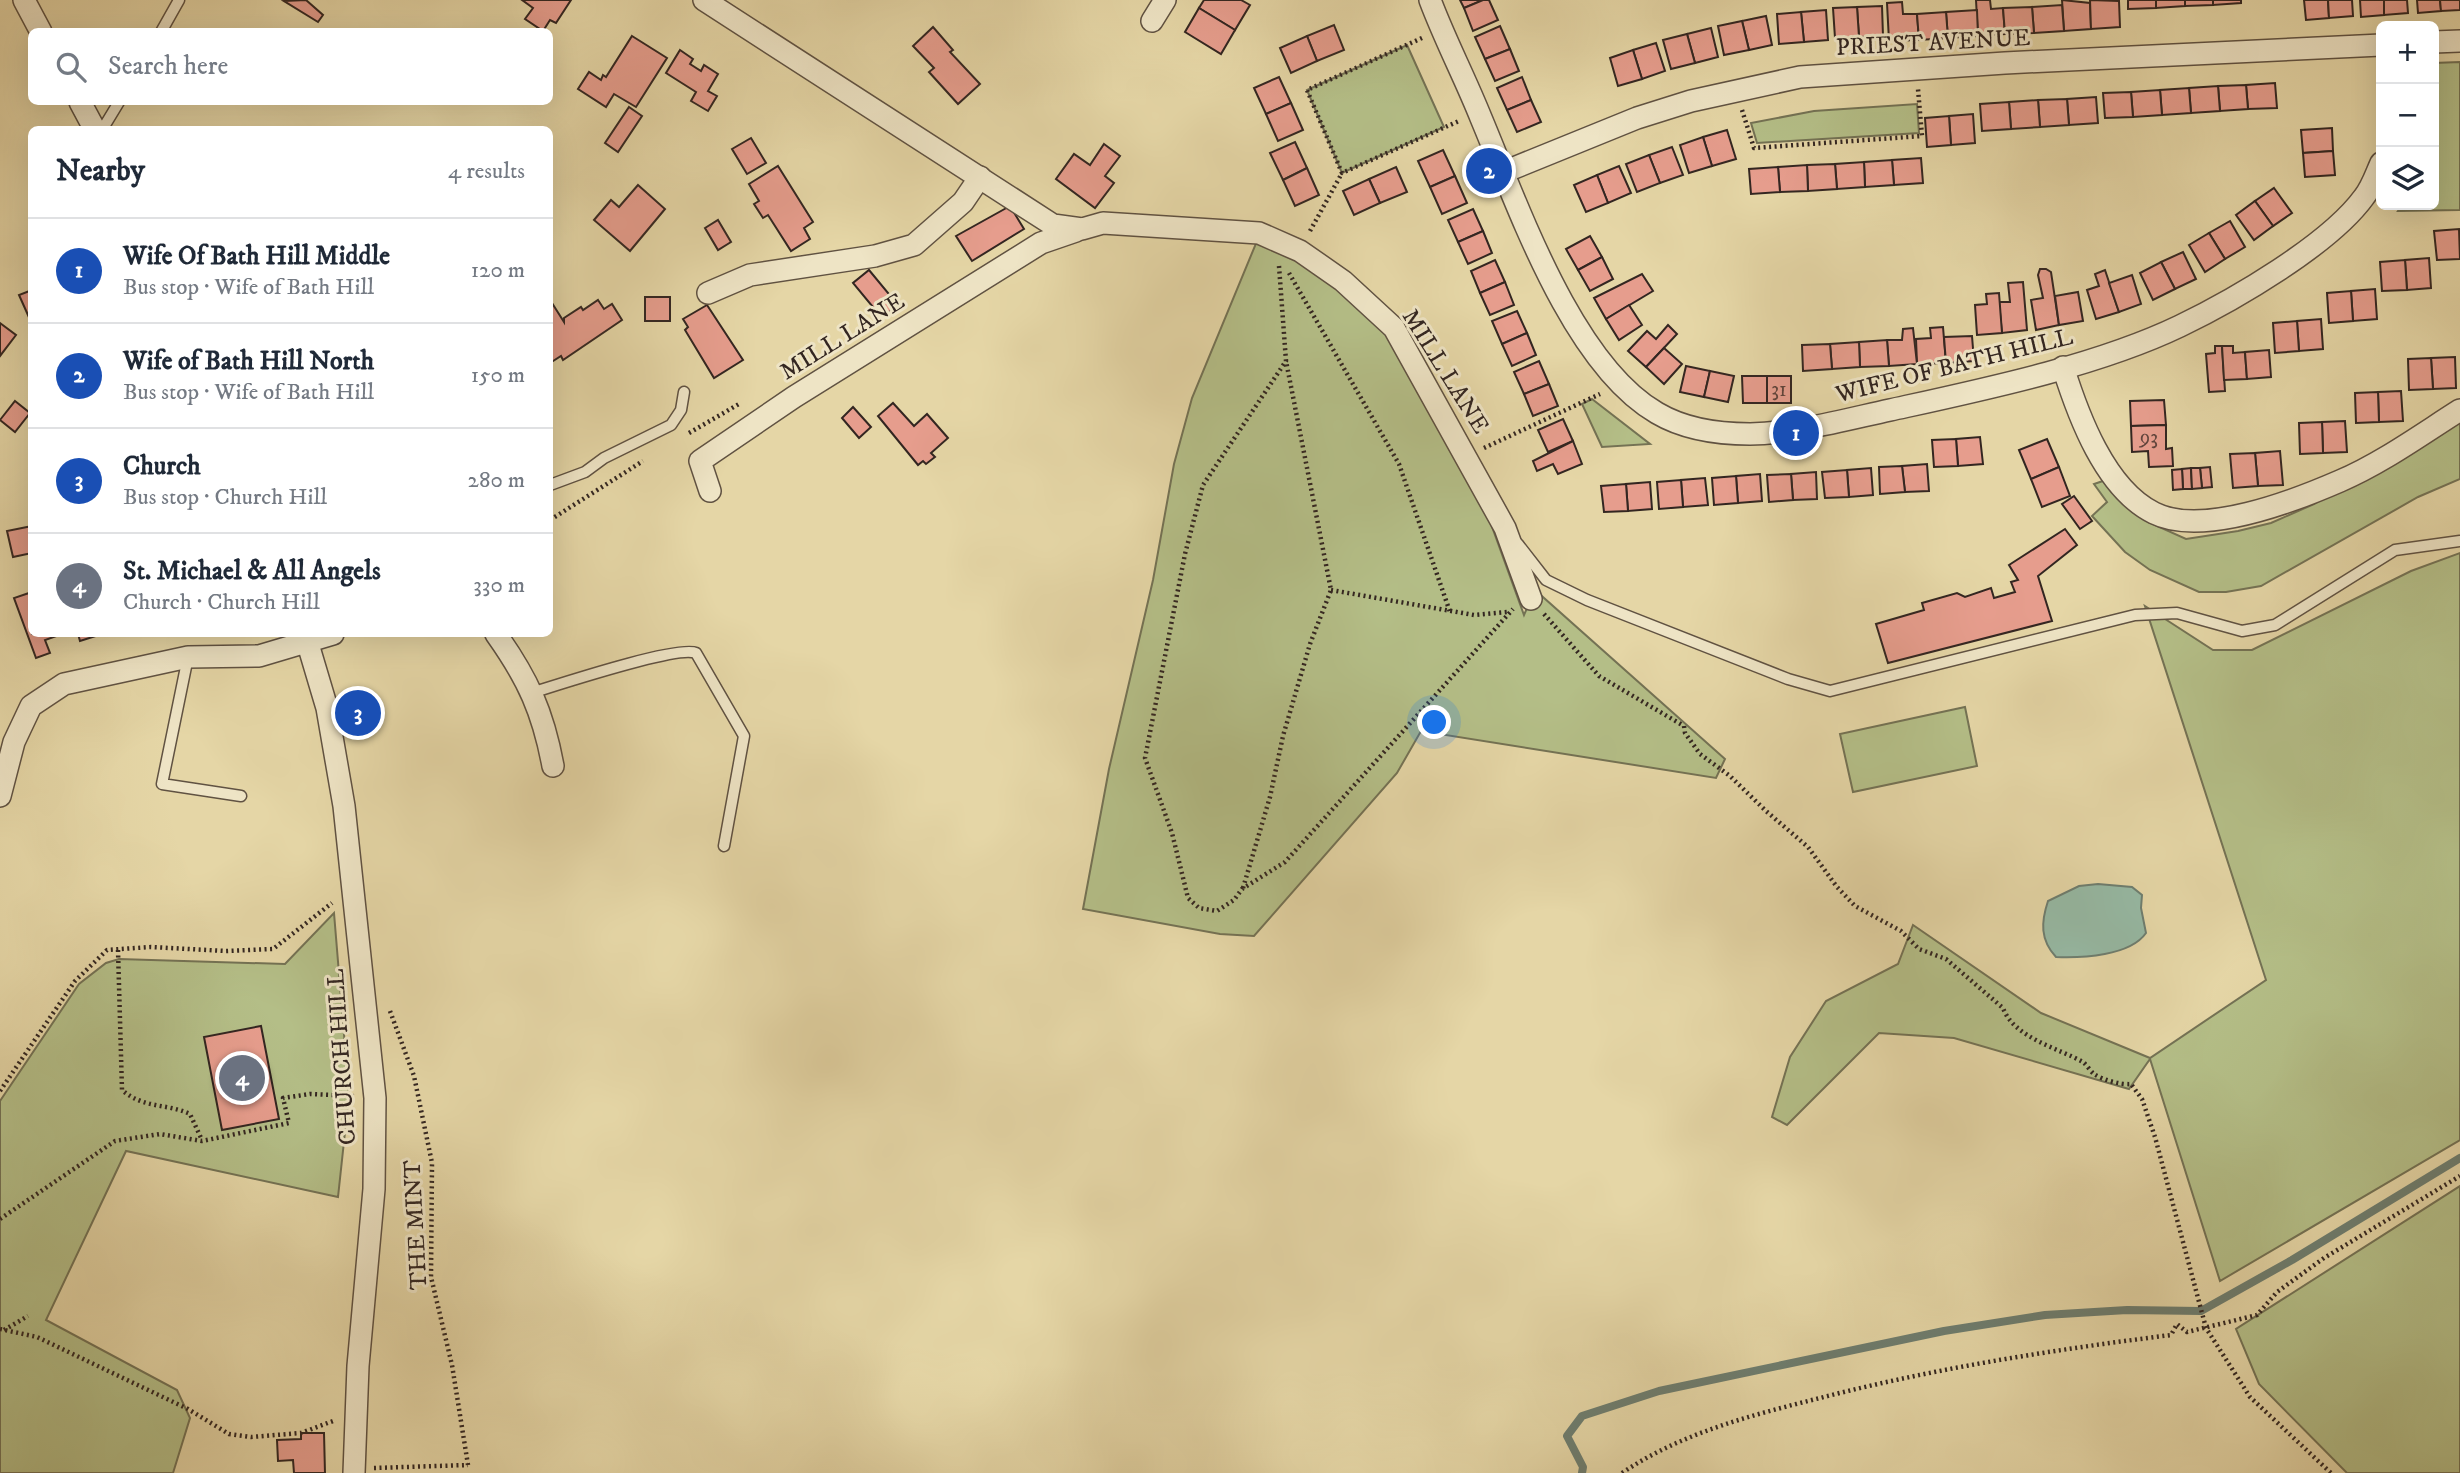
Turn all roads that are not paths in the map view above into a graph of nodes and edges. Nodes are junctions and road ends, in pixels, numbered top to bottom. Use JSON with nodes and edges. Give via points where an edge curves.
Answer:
{"nodes":[{"id":1,"x":23,"y":0,"type":"edge"},
{"id":2,"x":179,"y":0,"type":"edge"},
{"id":3,"x":704,"y":0,"type":"edge"},
{"id":4,"x":1165,"y":0,"type":"edge"},
{"id":5,"x":1430,"y":0,"type":"edge"},
{"id":6,"x":1152,"y":21,"type":"dead end"},
{"id":7,"x":39,"y":28,"type":"edge"},
{"id":8,"x":163,"y":28,"type":"edge"},
{"id":9,"x":2460,"y":41,"type":"edge"},
{"id":10,"x":2439,"y":42,"type":"edge"},
{"id":11,"x":2376,"y":45,"type":"edge"},
{"id":12,"x":82,"y":105,"type":"edge"},
{"id":13,"x":118,"y":105,"type":"edge"},
{"id":14,"x":93,"y":126,"type":"edge"},
{"id":15,"x":105,"y":126,"type":"edge"},
{"id":16,"x":1504,"y":172,"type":"junction"},
{"id":17,"x":2376,"y":174,"type":"edge"},
{"id":18,"x":980,"y":177,"type":"junction"},
{"id":19,"x":1082,"y":229,"type":"junction"},
{"id":20,"x":708,"y":293,"type":"dead end"},
{"id":21,"x":2063,"y":367,"type":"junction"},
{"id":22,"x":684,"y":392,"type":"dead end"},
{"id":23,"x":2460,"y":410,"type":"edge"},
{"id":24,"x":553,"y":484,"type":"edge"},
{"id":25,"x":710,"y":491,"type":"dead end"},
{"id":26,"x":1505,"y":528,"type":"junction"},
{"id":27,"x":2460,"y":541,"type":"edge"},
{"id":28,"x":1531,"y":599,"type":"road end"},
{"id":29,"x":498,"y":637,"type":"edge"},
{"id":30,"x":307,"y":638,"type":"edge"},
{"id":31,"x":188,"y":657,"type":"junction"},
{"id":32,"x":531,"y":693,"type":"junction"},
{"id":33,"x":553,"y":766,"type":"dead end"},
{"id":34,"x":0,"y":796,"type":"edge"},
{"id":35,"x":241,"y":796,"type":"dead end"},
{"id":36,"x":724,"y":846,"type":"dead end"},
{"id":37,"x":354,"y":1473,"type":"edge"}],
"edges":[{"from":1,"to":7,"type":"street"},
{"from":2,"to":8,"type":"lane"},
{"from":3,"to":18,"type":"street","name":"MILL LANE"},
{"from":4,"to":6,"type":"street"},
{"from":5,"to":16,"type":"street","name":"WIFE OF BATH HILL"},
{"from":9,"to":10,"type":"street"},
{"from":11,"to":16,"type":"street","name":"PRIEST AVENUE","via":[[1800,77],[1637,118]]},
{"from":12,"to":14,"type":"street"},
{"from":13,"to":15,"type":"lane"},
{"from":16,"to":21,"type":"street","name":"WIFE OF BATH HILL","via":[[1543,261],[1589,346],[1619,383],[1656,413],[1678,423],[1751,434],[1791,430]]},
{"from":17,"to":21,"type":"street","name":"WIFE OF BATH HILL","via":[[2366,195],[2346,217],[2232,298],[2151,339]]},
{"from":18,"to":19,"type":"street","name":"MILL LANE","via":[[1053,225]]},
{"from":18,"to":20,"type":"street","name":"MILL LANE","via":[[963,202],[914,245],[875,256],[750,275]]},
{"from":19,"to":25,"type":"street","name":"MILL LANE","via":[[1041,243],[700,461]]},
{"from":19,"to":26,"type":"street","name":"MILL LANE","via":[[1102,223],[1259,233],[1343,281],[1394,328]]},
{"from":21,"to":23,"type":"street","via":[[2078,415],[2101,457],[2137,501],[2173,520],[2245,513],[2342,480]]},
{"from":22,"to":24,"type":"lane","via":[[681,410],[671,425],[585,472]]},
{"from":26,"to":27,"type":"lane","via":[[1546,580],[1788,679],[1830,691],[2135,615],[2177,613],[2242,631],[2275,625],[2395,550]]},
{"from":26,"to":28,"type":"street","name":"MILL LANE"},
{"from":29,"to":32,"type":"street"},
{"from":30,"to":31,"type":"street","via":[[259,656]]},
{"from":30,"to":37,"type":"street","name":"CHURCH HILL","via":[[327,708],[344,806],[375,1098],[374,1189]]},
{"from":31,"to":34,"type":"street","via":[[64,684],[31,706],[14,742]]},
{"from":31,"to":35,"type":"lane","via":[[162,785]]},
{"from":32,"to":33,"type":"street","via":[[544,719]]},
{"from":32,"to":36,"type":"lane","via":[[673,652],[688,649],[696,653],[744,736]]}]}
